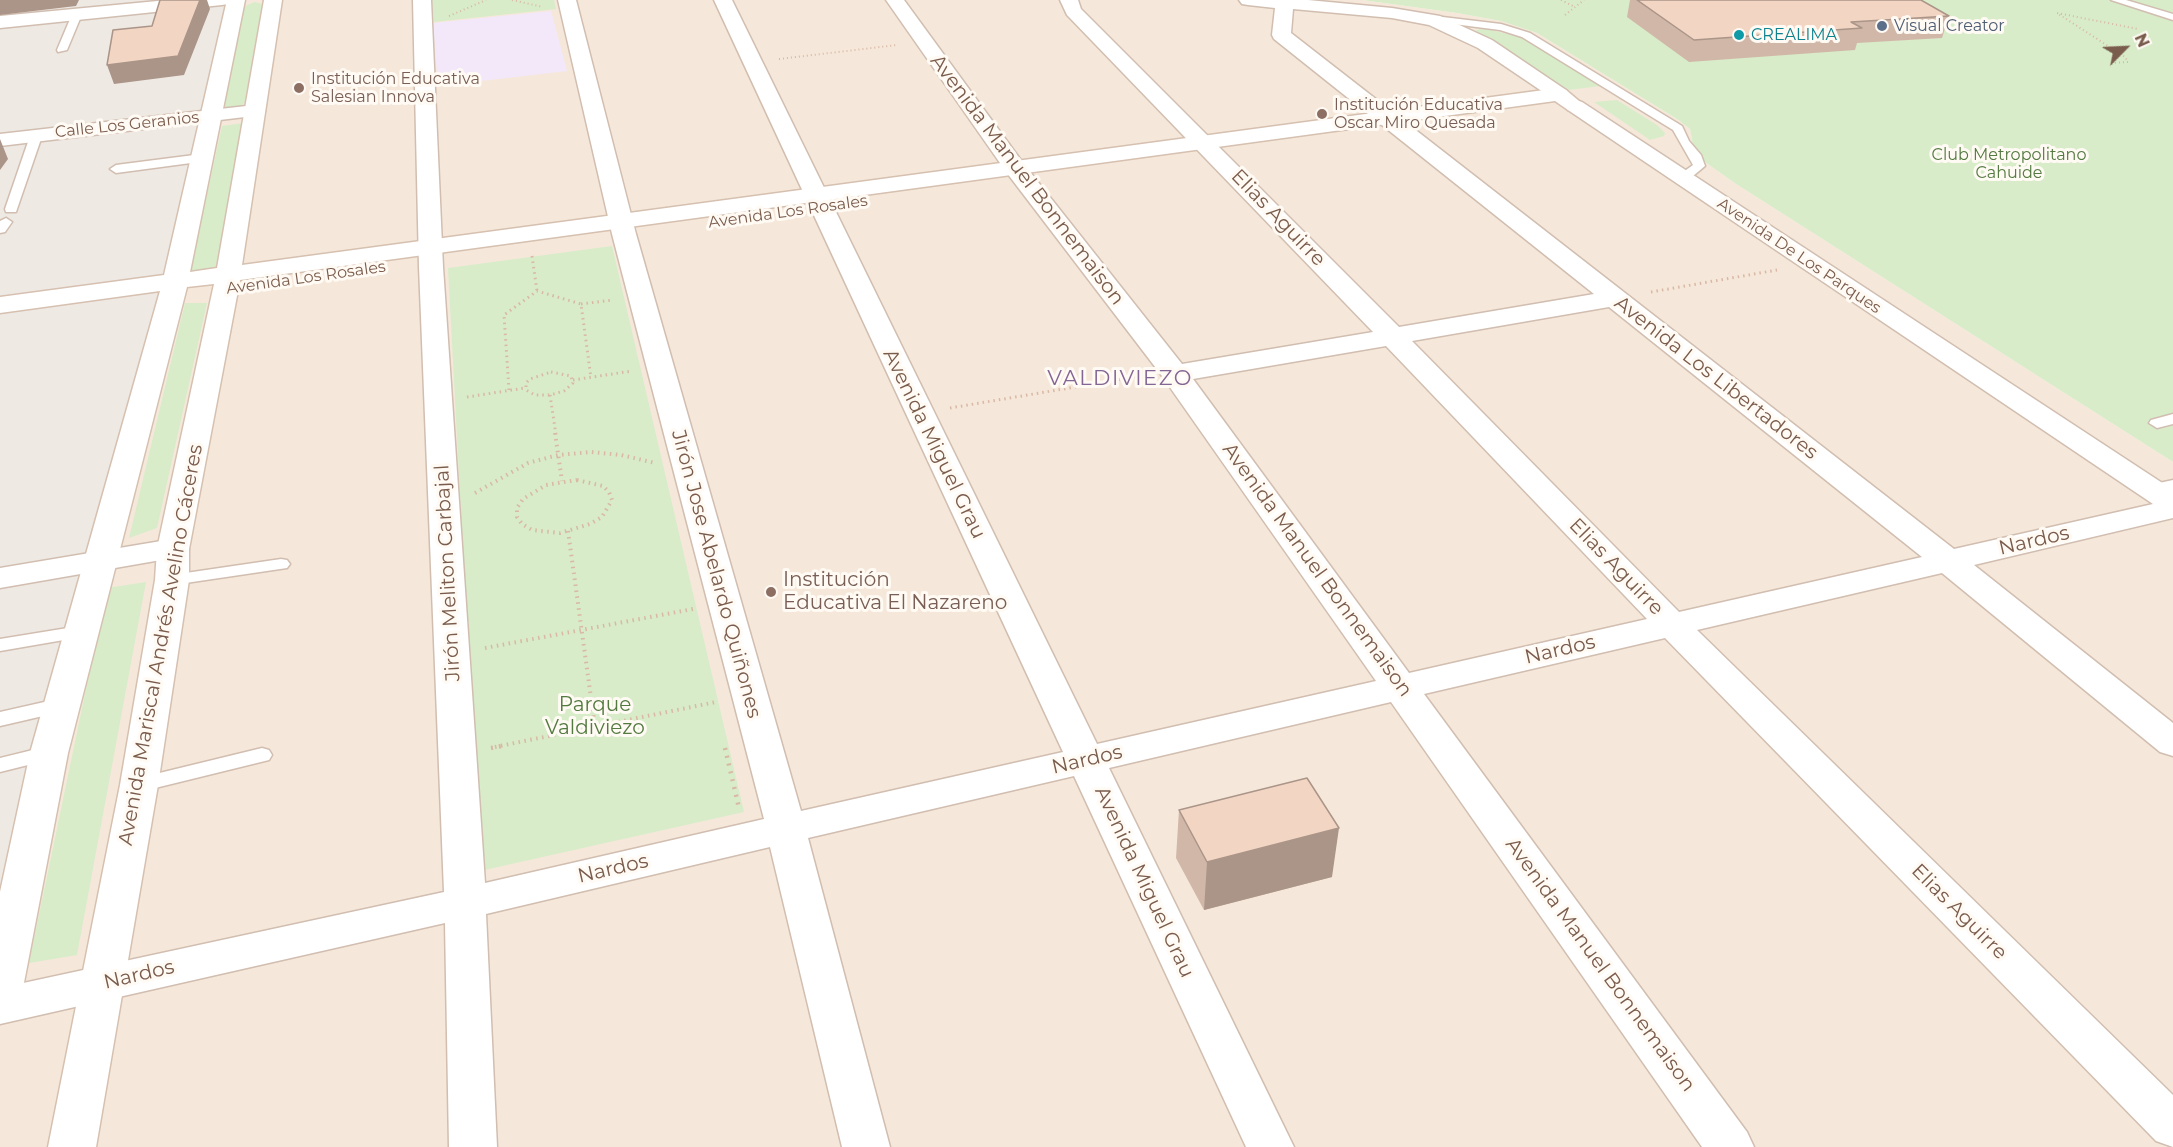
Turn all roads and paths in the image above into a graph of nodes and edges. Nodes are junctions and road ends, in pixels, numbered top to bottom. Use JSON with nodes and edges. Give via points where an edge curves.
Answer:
{"nodes":[{"id":1,"x":222,"y":0,"type":"edge"},
{"id":2,"x":236,"y":0,"type":"edge"},
{"id":3,"x":273,"y":0,"type":"edge"},
{"id":4,"x":422,"y":0,"type":"edge"},
{"id":5,"x":486,"y":0,"type":"edge"},
{"id":6,"x":567,"y":0,"type":"edge"},
{"id":7,"x":723,"y":0,"type":"edge"},
{"id":8,"x":895,"y":0,"type":"edge"},
{"id":9,"x":1069,"y":0,"type":"edge"},
{"id":10,"x":1248,"y":0,"type":"edge"},
{"id":11,"x":1561,"y":0,"type":"edge"},
{"id":12,"x":1584,"y":0,"type":"edge"},
{"id":13,"x":2116,"y":0,"type":"edge"},
{"id":14,"x":144,"y":4,"type":"edge"},
{"id":15,"x":1284,"y":4,"type":"junction"},
{"id":16,"x":1575,"y":7,"type":"junction"},
{"id":17,"x":76,"y":14,"type":"junction"},
{"id":18,"x":1565,"y":15,"type":"dead end"},
{"id":19,"x":1421,"y":17,"type":"junction"},
{"id":20,"x":2173,"y":17,"type":"edge"},
{"id":21,"x":0,"y":22,"type":"edge"},
{"id":22,"x":422,"y":25,"type":"junction"},
{"id":23,"x":2144,"y":30,"type":"dead end"},
{"id":24,"x":923,"y":42,"type":"junction"},
{"id":25,"x":62,"y":50,"type":"dead end"},
{"id":26,"x":752,"y":62,"type":"junction"},
{"id":27,"x":2111,"y":63,"type":"dead end"},
{"id":28,"x":1567,"y":100,"type":"junction"},
{"id":29,"x":255,"y":111,"type":"junction"},
{"id":30,"x":211,"y":116,"type":"junction"},
{"id":31,"x":1395,"y":123,"type":"junction"},
{"id":32,"x":36,"y":136,"type":"junction"},
{"id":33,"x":0,"y":140,"type":"edge"},
{"id":34,"x":1209,"y":148,"type":"junction"},
{"id":35,"x":202,"y":158,"type":"junction"},
{"id":36,"x":116,"y":169,"type":"dead end"},
{"id":37,"x":1019,"y":174,"type":"junction"},
{"id":38,"x":1683,"y":178,"type":"junction"},
{"id":39,"x":819,"y":201,"type":"junction"},
{"id":40,"x":6,"y":220,"type":"edge"},
{"id":41,"x":622,"y":227,"type":"junction"},
{"id":42,"x":431,"y":253,"type":"junction"},
{"id":43,"x":532,"y":255,"type":"junction"},
{"id":44,"x":1811,"y":264,"type":"junction"},
{"id":45,"x":227,"y":281,"type":"junction"},
{"id":46,"x":174,"y":289,"type":"junction"},
{"id":47,"x":537,"y":291,"type":"junction"},
{"id":48,"x":1615,"y":298,"type":"junction"},
{"id":49,"x":0,"y":305,"type":"edge"},
{"id":50,"x":0,"y":320,"type":"edge"},
{"id":51,"x":1393,"y":336,"type":"junction"},
{"id":52,"x":660,"y":367,"type":"junction"},
{"id":53,"x":1173,"y":372,"type":"junction"},
{"id":54,"x":591,"y":378,"type":"junction"},
{"id":55,"x":573,"y":380,"type":"junction"},
{"id":56,"x":525,"y":388,"type":"junction"},
{"id":57,"x":509,"y":390,"type":"junction"},
{"id":58,"x":550,"y":395,"type":"junction"},
{"id":59,"x":439,"y":401,"type":"junction"},
{"id":60,"x":920,"y":413,"type":"junction"},
{"id":61,"x":2173,"y":419,"type":"edge"},
{"id":62,"x":2157,"y":423,"type":"dead end"},
{"id":63,"x":658,"y":454,"type":"dead end"},
{"id":64,"x":558,"y":455,"type":"junction"},
{"id":65,"x":562,"y":481,"type":"junction"},
{"id":66,"x":2168,"y":497,"type":"edge"},
{"id":67,"x":444,"y":513,"type":"junction"},
{"id":68,"x":568,"y":531,"type":"junction"},
{"id":69,"x":101,"y":561,"type":"junction"},
{"id":70,"x":1948,"y":561,"type":"junction"},
{"id":71,"x":172,"y":564,"type":"junction"},
{"id":72,"x":281,"y":564,"type":"dead end"},
{"id":73,"x":0,"y":578,"type":"edge"},
{"id":74,"x":691,"y":598,"type":"dead end"},
{"id":75,"x":709,"y":607,"type":"junction"},
{"id":76,"x":1671,"y":624,"type":"junction"},
{"id":77,"x":582,"y":630,"type":"junction"},
{"id":78,"x":80,"y":632,"type":"junction"},
{"id":79,"x":0,"y":645,"type":"edge"},
{"id":80,"x":452,"y":654,"type":"junction"},
{"id":81,"x":1401,"y":686,"type":"junction"},
{"id":82,"x":712,"y":691,"type":"dead end"},
{"id":83,"x":749,"y":695,"type":"junction"},
{"id":84,"x":715,"y":702,"type":"junction"},
{"id":85,"x":62,"y":705,"type":"junction"},
{"id":86,"x":717,"y":713,"type":"dead end"},
{"id":87,"x":0,"y":719,"type":"edge"},
{"id":88,"x":595,"y":727,"type":"junction"},
{"id":89,"x":2173,"y":743,"type":"edge"},
{"id":90,"x":725,"y":745,"type":"dead end"},
{"id":91,"x":50,"y":753,"type":"junction"},
{"id":92,"x":262,"y":755,"type":"dead end"},
{"id":93,"x":457,"y":756,"type":"junction"},
{"id":94,"x":1086,"y":760,"type":"junction"},
{"id":95,"x":0,"y":765,"type":"edge"},
{"id":96,"x":139,"y":785,"type":"junction"},
{"id":97,"x":728,"y":811,"type":"dead end"},
{"id":98,"x":786,"y":829,"type":"junction"},
{"id":99,"x":465,"y":903,"type":"junction"},
{"id":100,"x":102,"y":984,"type":"junction"},
{"id":101,"x":0,"y":993,"type":"edge"},
{"id":102,"x":0,"y":1006,"type":"edge"},
{"id":103,"x":2173,"y":1126,"type":"edge"},
{"id":104,"x":72,"y":1147,"type":"edge"},
{"id":105,"x":473,"y":1147,"type":"edge"},
{"id":106,"x":866,"y":1147,"type":"edge"},
{"id":107,"x":1270,"y":1147,"type":"edge"},
{"id":108,"x":1730,"y":1147,"type":"edge"}],
"edges":[{"from":1,"to":14,"type":"street"},
{"from":2,"to":30,"type":"street"},
{"from":3,"to":29,"type":"street","name":"Avenida Mariscal Andrés Avelino Cáceres"},
{"from":4,"to":22,"type":"street","name":"Jirón Meliton Carbajal"},
{"from":5,"to":22,"type":"path"},
{"from":6,"to":41,"type":"street","name":"Jirón Jose Abelardo Quiñones"},
{"from":7,"to":26,"type":"street","name":"Avenida Miguel Grau"},
{"from":8,"to":24,"type":"street","name":"Avenida Manuel Bonnemaison"},
{"from":9,"to":34,"type":"street","name":"Elias Aguirre","via":[[1073,11]]},
{"from":10,"to":15,"type":"street","name":"Avenida De Los Parques"},
{"from":11,"to":16,"type":"path"},
{"from":12,"to":16,"type":"path"},
{"from":13,"to":20,"type":"lane"},
{"from":14,"to":17,"type":"street"},
{"from":15,"to":19,"type":"street","name":"Avenida De Los Parques"},
{"from":15,"to":31,"type":"street","name":"Avenida Los Libertadores","via":[[1281,35]]},
{"from":16,"to":18,"type":"path"},
{"from":17,"to":21,"type":"street"},
{"from":17,"to":25,"type":"lane"},
{"from":19,"to":28,"type":"street","name":"Avenida De Los Parques","via":[[1485,44]]},
{"from":19,"to":38,"type":"lane","via":[[1501,27],[1526,35],[1678,128],[1699,166]]},
{"from":22,"to":42,"type":"street","name":"Jirón Meliton Carbajal"},
{"from":23,"to":27,"type":"path","via":[[2057,13],[2128,62]]},
{"from":24,"to":26,"type":"path"},
{"from":24,"to":37,"type":"street","name":"Avenida Manuel Bonnemaison"},
{"from":26,"to":39,"type":"street","name":"Avenida Miguel Grau"},
{"from":28,"to":31,"type":"street","name":"Avenida Los Rosales"},
{"from":28,"to":38,"type":"street","name":"Avenida De Los Parques"},
{"from":29,"to":30,"type":"street","name":"Calle Los Geranios"},
{"from":29,"to":45,"type":"street","name":"Avenida Mariscal Andrés Avelino Cáceres"},
{"from":30,"to":32,"type":"street","name":"Calle Los Geranios"},
{"from":30,"to":35,"type":"street"},
{"from":31,"to":34,"type":"street","name":"Avenida Los Rosales"},
{"from":31,"to":48,"type":"street","name":"Avenida Los Libertadores"},
{"from":32,"to":33,"type":"street","name":"Calle Los Geranios"},
{"from":32,"to":40,"type":"lane"},
{"from":34,"to":37,"type":"street","name":"Avenida Los Rosales"},
{"from":34,"to":51,"type":"street","name":"Elias Aguirre"},
{"from":35,"to":36,"type":"lane"},
{"from":35,"to":46,"type":"street"},
{"from":37,"to":39,"type":"street","name":"Avenida Los Rosales"},
{"from":37,"to":53,"type":"street","name":"Avenida Manuel Bonnemaison"},
{"from":38,"to":44,"type":"street","name":"Avenida De Los Parques"},
{"from":39,"to":41,"type":"street","name":"Avenida Los Rosales"},
{"from":39,"to":60,"type":"street","name":"Avenida Miguel Grau"},
{"from":41,"to":42,"type":"street","name":"Avenida Los Rosales"},
{"from":41,"to":43,"type":"street","name":"Avenida Los Rosales"},
{"from":41,"to":52,"type":"street","name":"Jirón Jose Abelardo Quiñones"},
{"from":42,"to":43,"type":"street","name":"Avenida Los Rosales"},
{"from":42,"to":45,"type":"street","name":"Avenida Los Rosales"},
{"from":42,"to":59,"type":"street","name":"Jirón Meliton Carbajal"},
{"from":43,"to":47,"type":"path"},
{"from":44,"to":48,"type":"path"},
{"from":44,"to":66,"type":"street","name":"Avenida De Los Parques"},
{"from":45,"to":46,"type":"street","name":"Avenida Los Rosales"},
{"from":45,"to":71,"type":"street","name":"Avenida Mariscal Andrés Avelino Cáceres"},
{"from":46,"to":49,"type":"street","name":"Avenida Los Rosales"},
{"from":46,"to":50,"type":"street","name":"Avenida Los Rosales"},
{"from":46,"to":69,"type":"street"},
{"from":47,"to":54,"type":"path","via":[[581,304]]},
{"from":47,"to":57,"type":"path","via":[[504,315]]},
{"from":48,"to":51,"type":"street"},
{"from":48,"to":70,"type":"street","name":"Avenida Los Libertadores"},
{"from":51,"to":53,"type":"street"},
{"from":51,"to":76,"type":"street","name":"Elias Aguirre"},
{"from":52,"to":54,"type":"path"},
{"from":52,"to":75,"type":"street","name":"Jirón Jose Abelardo Quiñones"},
{"from":53,"to":60,"type":"path"},
{"from":53,"to":81,"type":"street","name":"Avenida Manuel Bonnemaison"},
{"from":54,"to":55,"type":"path"},
{"from":55,"to":56,"type":"path","via":[[566,373],[551,372],[530,379]]},
{"from":55,"to":58,"type":"path","via":[[564,391]]},
{"from":56,"to":57,"type":"path"},
{"from":56,"to":58,"type":"path","via":[[535,395]]},
{"from":57,"to":59,"type":"path"},
{"from":58,"to":64,"type":"path"},
{"from":59,"to":67,"type":"street","name":"Jirón Meliton Carbajal"},
{"from":60,"to":94,"type":"street","name":"Avenida Miguel Grau"},
{"from":61,"to":62,"type":"lane"},
{"from":63,"to":64,"type":"path","via":[[660,465],[591,452]]},
{"from":64,"to":65,"type":"path"},
{"from":64,"to":67,"type":"path","via":[[502,476]]},
{"from":65,"to":68,"type":"path","via":[[603,486],[612,500],[602,517]]},
{"from":65,"to":68,"type":"path","via":[[522,499],[517,517],[532,530]]},
{"from":66,"to":70,"type":"street","name":"Nardos"},
{"from":67,"to":80,"type":"street","name":"Jirón Meliton Carbajal"},
{"from":68,"to":77,"type":"path"},
{"from":69,"to":71,"type":"street"},
{"from":69,"to":73,"type":"street"},
{"from":69,"to":78,"type":"street"},
{"from":70,"to":76,"type":"street","name":"Nardos"},
{"from":70,"to":89,"type":"street","name":"Avenida Los Libertadores"},
{"from":71,"to":72,"type":"lane"},
{"from":71,"to":96,"type":"street","name":"Avenida Mariscal Andrés Avelino Cáceres"},
{"from":74,"to":75,"type":"path"},
{"from":75,"to":77,"type":"path"},
{"from":75,"to":83,"type":"street","name":"Jirón Jose Abelardo Quiñones"},
{"from":76,"to":81,"type":"street","name":"Nardos"},
{"from":76,"to":103,"type":"street","name":"Elias Aguirre"},
{"from":77,"to":80,"type":"path"},
{"from":77,"to":88,"type":"path"},
{"from":78,"to":79,"type":"lane"},
{"from":78,"to":85,"type":"street"},
{"from":80,"to":93,"type":"street","name":"Jirón Meliton Carbajal"},
{"from":81,"to":94,"type":"street","name":"Nardos"},
{"from":81,"to":108,"type":"street","name":"Avenida Manuel Bonnemaison"},
{"from":82,"to":84,"type":"path"},
{"from":83,"to":84,"type":"path"},
{"from":83,"to":98,"type":"street","name":"Jirón Jose Abelardo Quiñones"},
{"from":84,"to":86,"type":"path"},
{"from":84,"to":88,"type":"path"},
{"from":85,"to":87,"type":"lane"},
{"from":85,"to":91,"type":"street"},
{"from":88,"to":93,"type":"path"},
{"from":90,"to":97,"type":"path","via":[[740,809]]},
{"from":91,"to":95,"type":"lane"},
{"from":91,"to":101,"type":"street"},
{"from":92,"to":96,"type":"lane"},
{"from":93,"to":99,"type":"street","name":"Jirón Meliton Carbajal"},
{"from":94,"to":98,"type":"street","name":"Nardos"},
{"from":94,"to":107,"type":"street","name":"Avenida Miguel Grau"},
{"from":96,"to":100,"type":"street","name":"Avenida Mariscal Andrés Avelino Cáceres"},
{"from":98,"to":99,"type":"street","name":"Nardos"},
{"from":98,"to":106,"type":"street","name":"Jirón Jose Abelardo Quiñones"},
{"from":99,"to":100,"type":"street","name":"Nardos"},
{"from":99,"to":105,"type":"street","name":"Jirón Meliton Carbajal"},
{"from":100,"to":102,"type":"street","name":"Nardos"},
{"from":100,"to":104,"type":"street","name":"Avenida Mariscal Andrés Avelino Cáceres"}]}
